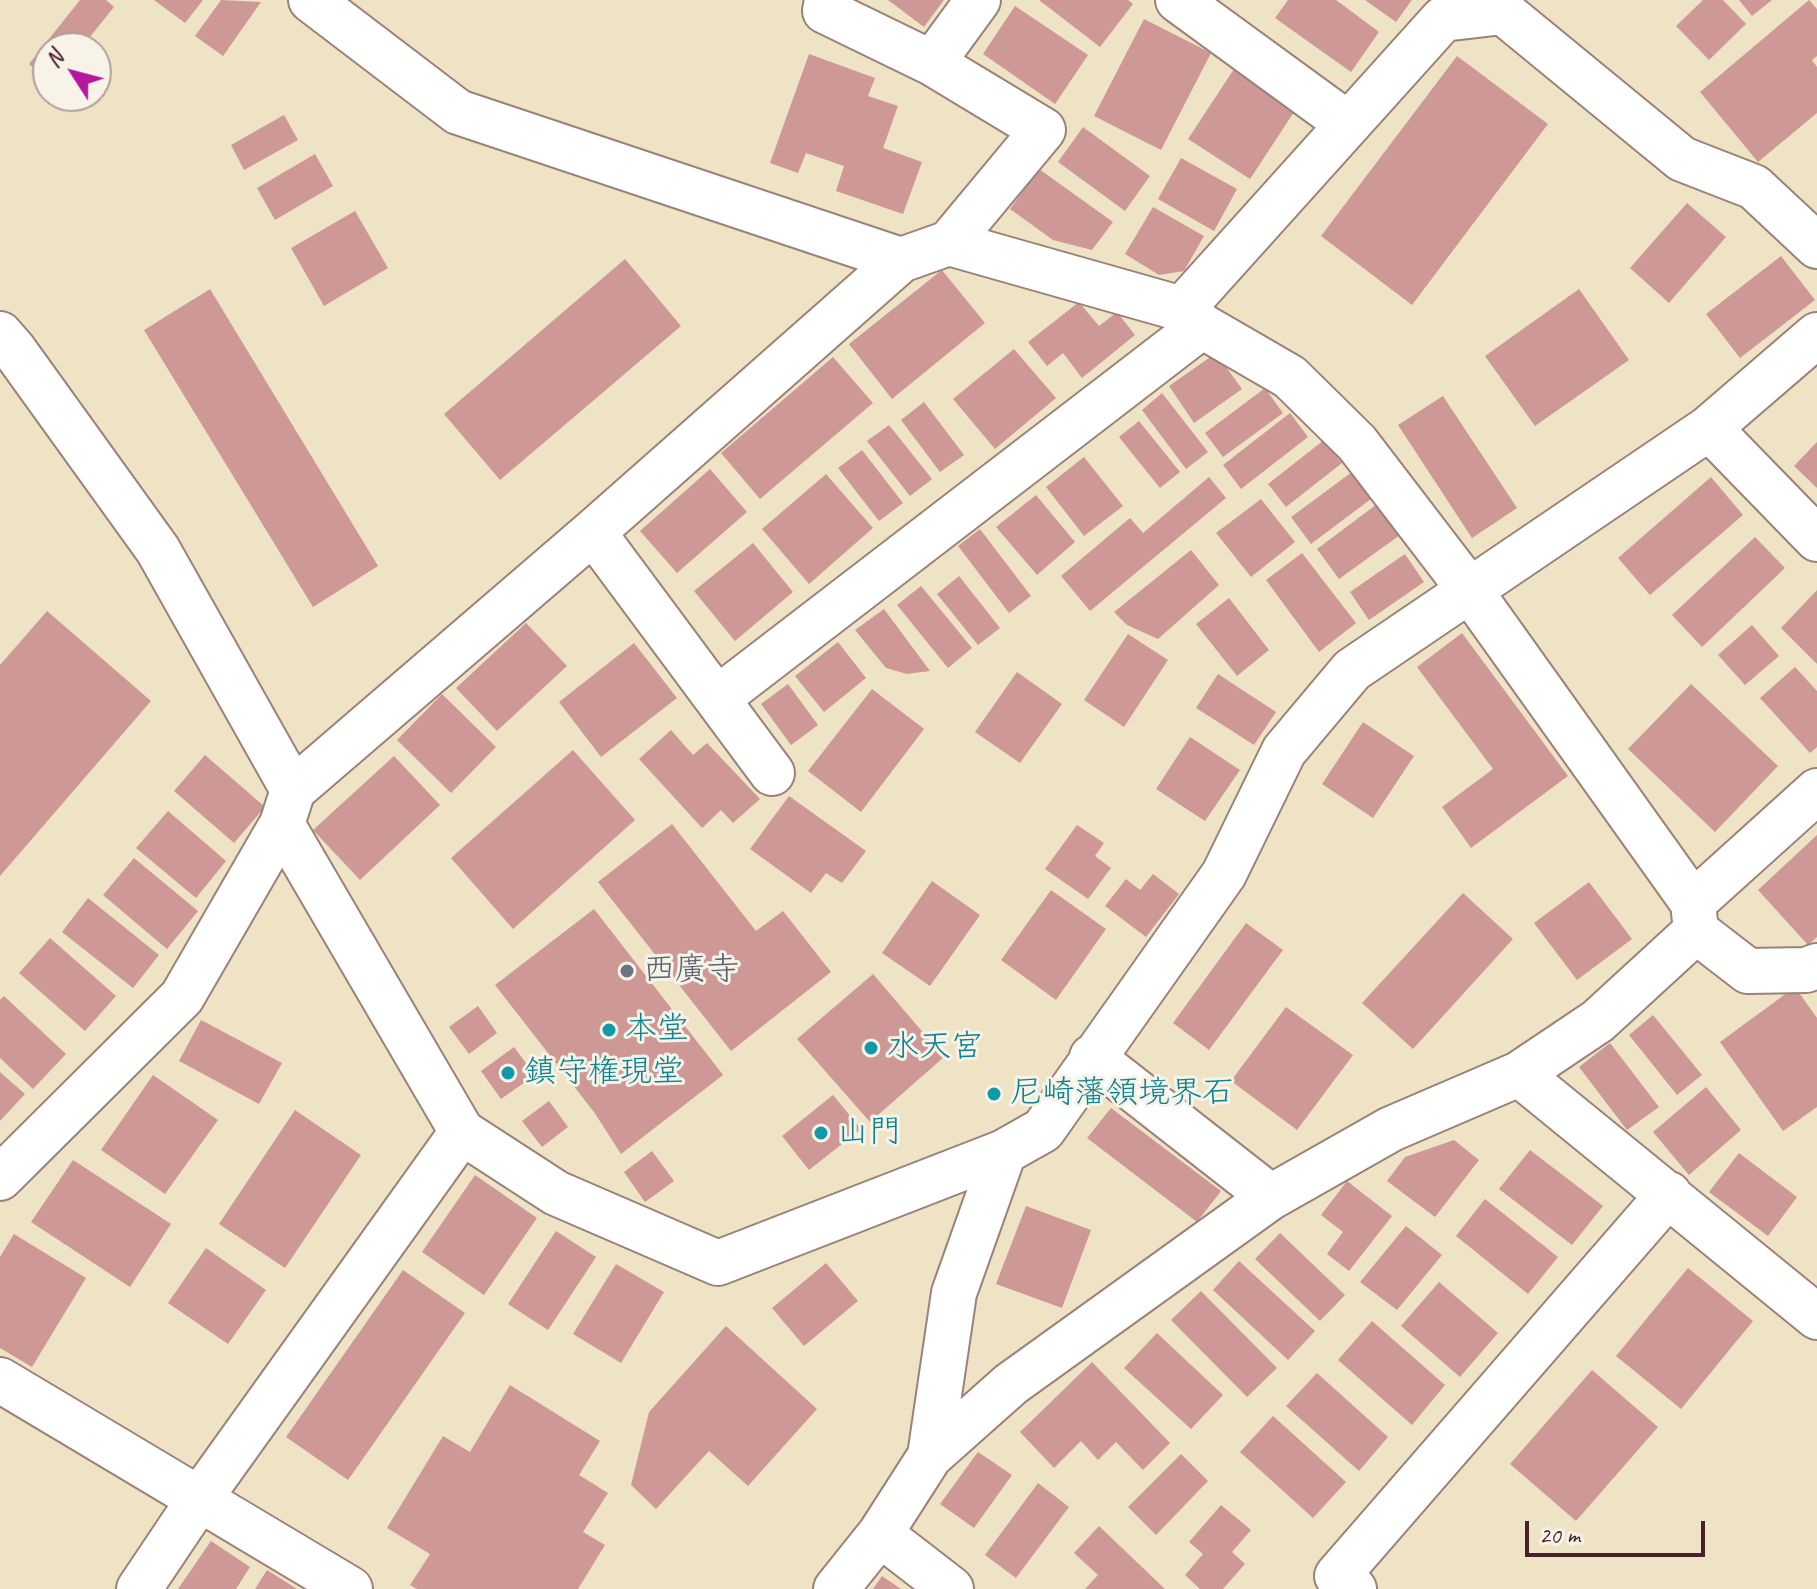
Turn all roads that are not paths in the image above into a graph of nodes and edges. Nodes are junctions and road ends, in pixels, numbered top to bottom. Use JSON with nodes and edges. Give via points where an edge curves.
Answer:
{"nodes":[{"id":1,"x":311,"y":0,"type":"edge"},
{"id":2,"x":827,"y":0,"type":"edge"},
{"id":3,"x":978,"y":0,"type":"edge"},
{"id":4,"x":1178,"y":0,"type":"edge"},
{"id":5,"x":932,"y":63,"type":"junction"},
{"id":6,"x":1348,"y":124,"type":"junction"},
{"id":7,"x":949,"y":243,"type":"junction"},
{"id":8,"x":1817,"y":246,"type":"edge"},
{"id":9,"x":901,"y":260,"type":"junction"},
{"id":10,"x":1192,"y":318,"type":"junction"},
{"id":11,"x":0,"y":334,"type":"edge"},
{"id":12,"x":1817,"y":335,"type":"edge"},
{"id":13,"x":1709,"y":428,"type":"junction"},
{"id":14,"x":593,"y":532,"type":"junction"},
{"id":15,"x":1817,"y":539,"type":"edge"},
{"id":16,"x":1471,"y":592,"type":"junction"},
{"id":17,"x":718,"y":698,"type":"junction"},
{"id":18,"x":772,"y":773,"type":"dead end"},
{"id":19,"x":1817,"y":791,"type":"edge"},
{"id":20,"x":287,"y":807,"type":"junction"},
{"id":21,"x":1694,"y":917,"type":"junction"},
{"id":22,"x":1817,"y":966,"type":"edge"},
{"id":23,"x":1092,"y":1057,"type":"junction"},
{"id":24,"x":1519,"y":1074,"type":"junction"},
{"id":25,"x":462,"y":1132,"type":"junction"},
{"id":26,"x":1004,"y":1152,"type":"junction"},
{"id":27,"x":0,"y":1178,"type":"edge"},
{"id":28,"x":1669,"y":1194,"type":"junction"},
{"id":29,"x":1271,"y":1197,"type":"junction"},
{"id":30,"x":1817,"y":1317,"type":"edge"},
{"id":31,"x":0,"y":1380,"type":"edge"},
{"id":32,"x":930,"y":1456,"type":"junction"},
{"id":33,"x":200,"y":1498,"type":"junction"},
{"id":34,"x":880,"y":1534,"type":"junction"},
{"id":35,"x":344,"y":1587,"type":"edge"},
{"id":36,"x":139,"y":1589,"type":"edge"},
{"id":37,"x":836,"y":1589,"type":"edge"},
{"id":38,"x":951,"y":1589,"type":"edge"},
{"id":39,"x":1354,"y":1589,"type":"edge"}],
"edges":[{"from":1,"to":9,"type":"street","via":[[458,112]]},
{"from":2,"to":5,"type":"street","via":[[825,11]]},
{"from":3,"to":5,"type":"street"},
{"from":4,"to":6,"type":"street"},
{"from":5,"to":7,"type":"street","via":[[1043,130]]},
{"from":6,"to":8,"type":"street","via":[[1443,19],[1503,12],[1682,159],[1754,187]]},
{"from":6,"to":10,"type":"street"},
{"from":7,"to":9,"type":"street"},
{"from":7,"to":10,"type":"street"},
{"from":9,"to":14,"type":"street"},
{"from":10,"to":16,"type":"street","via":[[1290,377],[1357,443]]},
{"from":10,"to":17,"type":"street"},
{"from":11,"to":20,"type":"street","via":[[158,550]]},
{"from":12,"to":13,"type":"street"},
{"from":13,"to":15,"type":"street"},
{"from":13,"to":16,"type":"street"},
{"from":14,"to":17,"type":"street"},
{"from":14,"to":20,"type":"street"},
{"from":16,"to":21,"type":"street"},
{"from":16,"to":23,"type":"street","via":[[1352,670],[1284,751],[1224,874]]},
{"from":17,"to":18,"type":"street"},
{"from":19,"to":21,"type":"street"},
{"from":20,"to":25,"type":"street"},
{"from":20,"to":27,"type":"street","via":[[182,997]]},
{"from":21,"to":22,"type":"street","via":[[1748,971]]},
{"from":21,"to":24,"type":"street","via":[[1598,1021]]},
{"from":23,"to":26,"type":"street","via":[[1043,1130]]},
{"from":23,"to":29,"type":"street"},
{"from":24,"to":28,"type":"street"},
{"from":24,"to":29,"type":"street","via":[[1391,1129]]},
{"from":25,"to":26,"type":"street","via":[[556,1193],[718,1263]]},
{"from":25,"to":33,"type":"street"},
{"from":26,"to":32,"type":"street","via":[[954,1293]]},
{"from":28,"to":30,"type":"street"},
{"from":28,"to":39,"type":"street","via":[[1337,1576]]},
{"from":29,"to":32,"type":"street","via":[[1011,1384]]},
{"from":31,"to":33,"type":"street"},
{"from":32,"to":34,"type":"street"},
{"from":33,"to":35,"type":"street"},
{"from":33,"to":36,"type":"street"},
{"from":34,"to":37,"type":"street"},
{"from":34,"to":38,"type":"street"}]}
